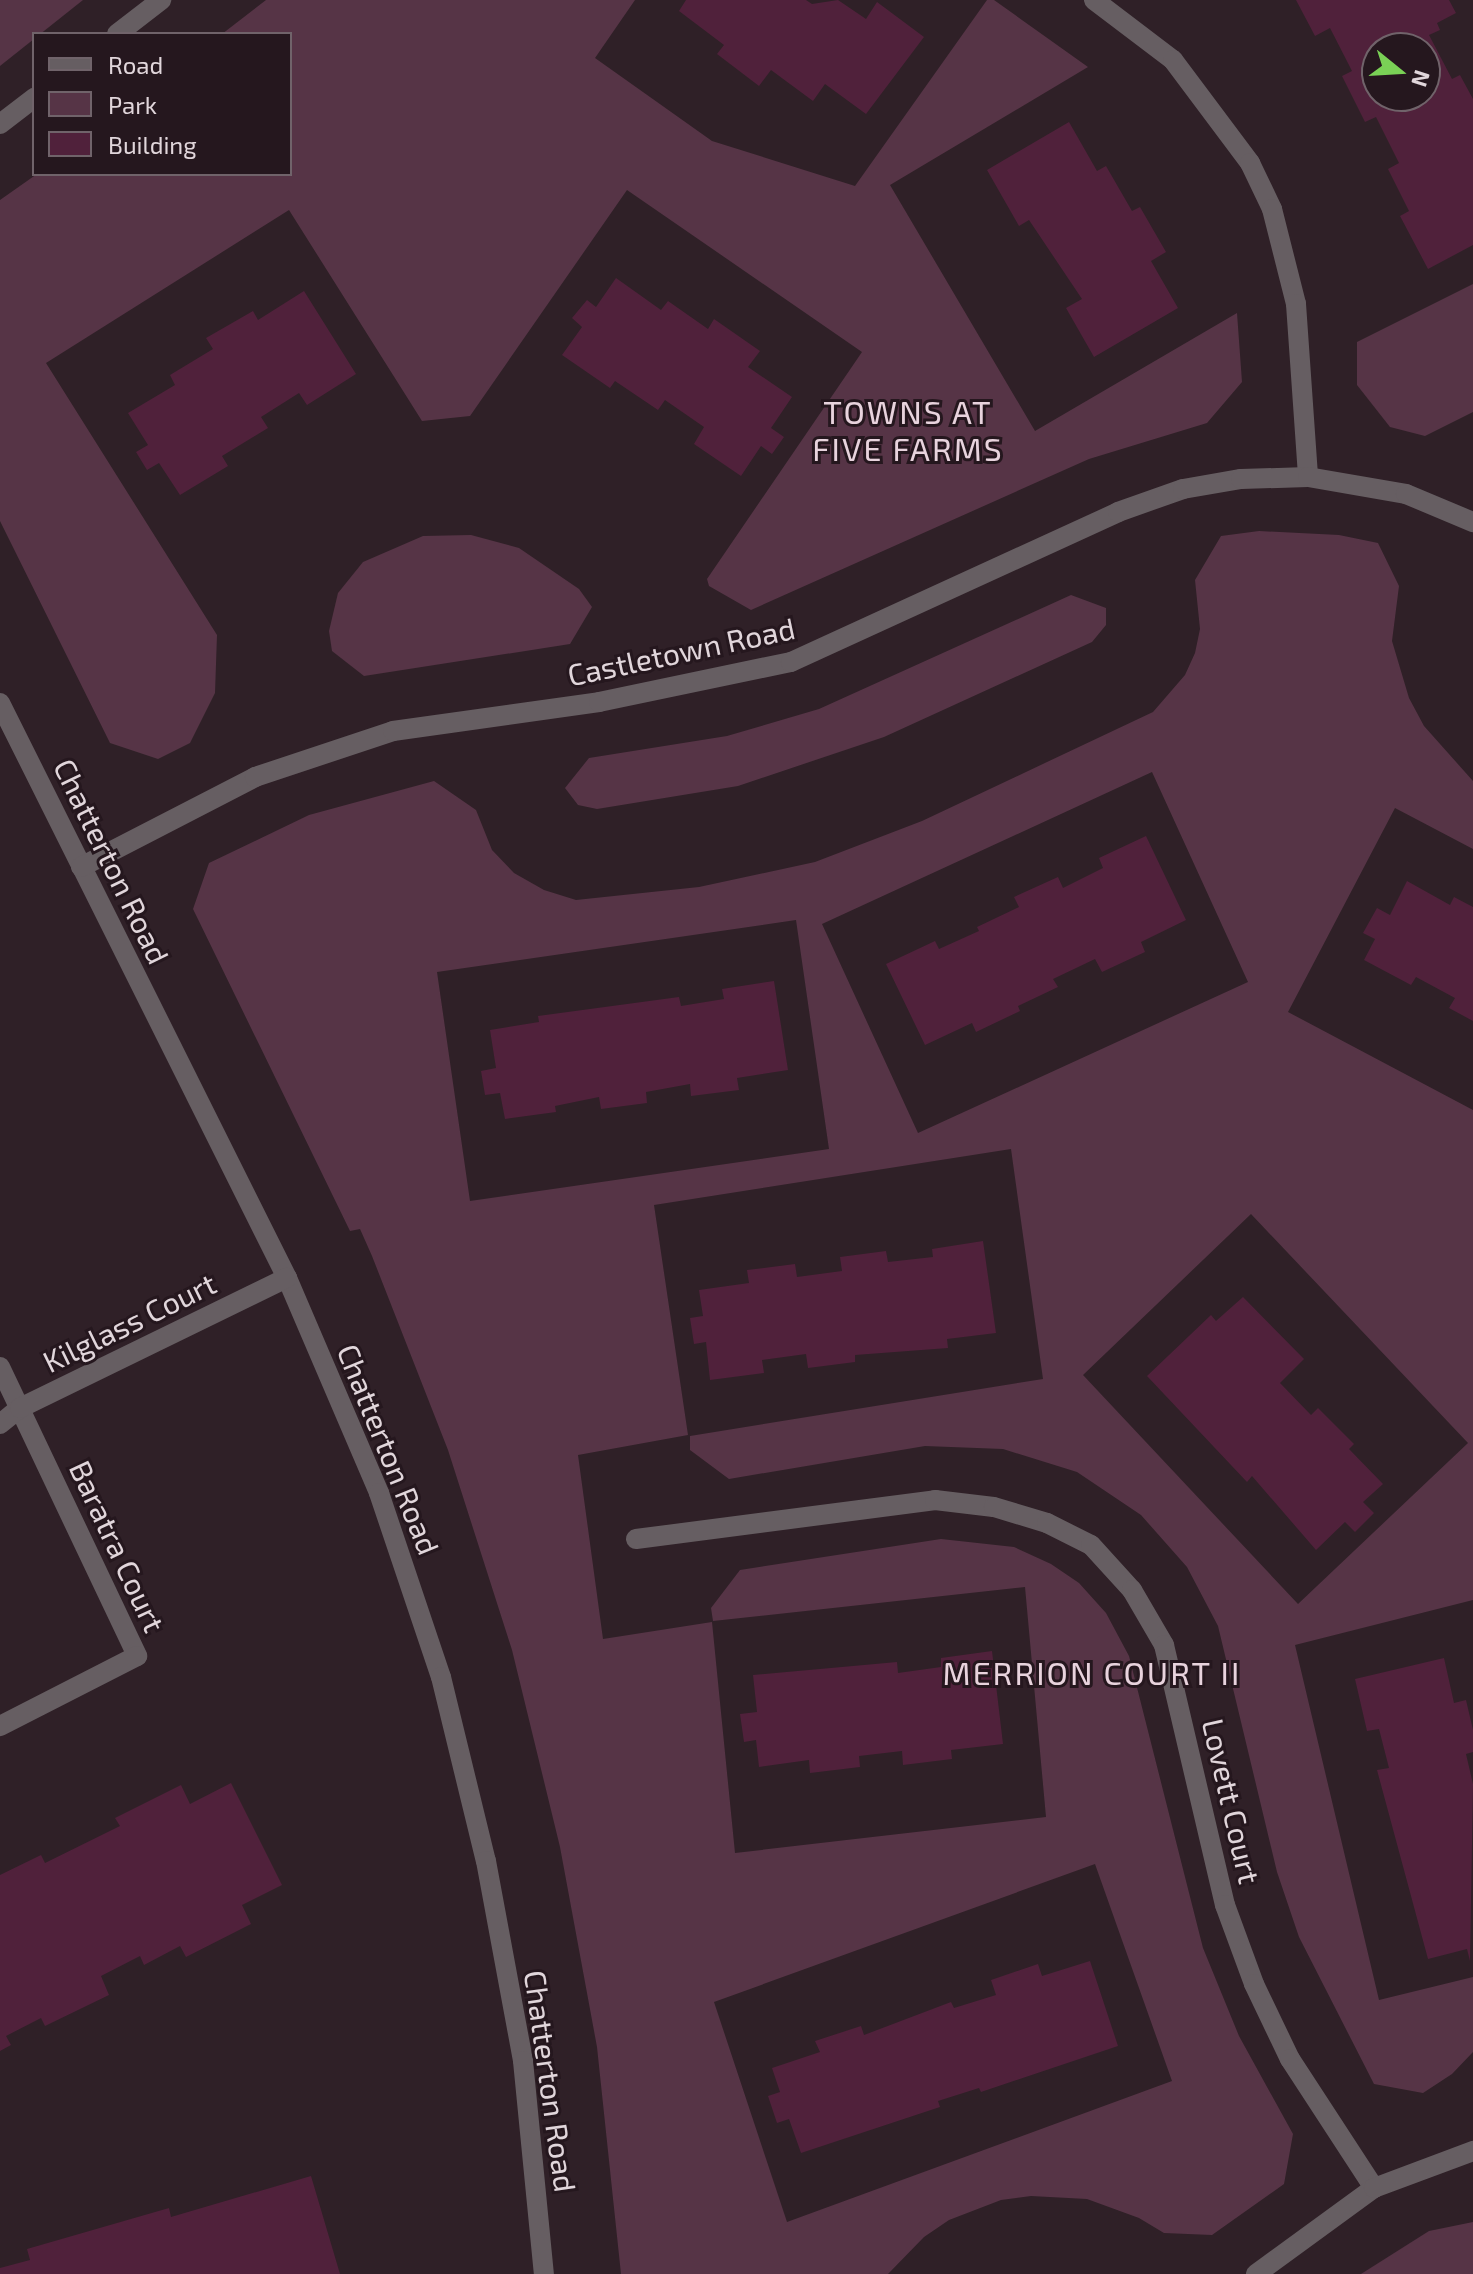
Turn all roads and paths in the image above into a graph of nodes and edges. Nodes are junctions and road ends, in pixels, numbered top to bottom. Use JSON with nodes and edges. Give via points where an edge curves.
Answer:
{"nodes":[{"id":1,"x":161,"y":0,"type":"edge"},
{"id":2,"x":1094,"y":0,"type":"edge"},
{"id":3,"x":120,"y":32,"type":"edge"},
{"id":4,"x":32,"y":100,"type":"edge"},
{"id":5,"x":0,"y":124,"type":"edge"},
{"id":6,"x":1308,"y":477,"type":"junction"},
{"id":7,"x":1473,"y":522,"type":"edge"},
{"id":8,"x":0,"y":703,"type":"edge"},
{"id":9,"x":81,"y":867,"type":"junction"},
{"id":10,"x":287,"y":1278,"type":"junction"},
{"id":11,"x":0,"y":1367,"type":"edge"},
{"id":12,"x":20,"y":1408,"type":"junction"},
{"id":13,"x":0,"y":1424,"type":"edge"},
{"id":14,"x":636,"y":1539,"type":"dead end"},
{"id":15,"x":0,"y":1726,"type":"edge"},
{"id":16,"x":1473,"y":2151,"type":"edge"},
{"id":17,"x":1374,"y":2188,"type":"junction"},
{"id":18,"x":544,"y":2274,"type":"edge"},
{"id":19,"x":1256,"y":2274,"type":"edge"}],
"edges":[{"from":1,"to":3,"type":"street"},
{"from":2,"to":6,"type":"street","via":[[1173,60],[1250,163],[1272,209],[1296,304]]},
{"from":4,"to":5,"type":"street"},
{"from":6,"to":7,"type":"street","name":"Castletown Road","via":[[1406,494]]},
{"from":6,"to":9,"type":"street","name":"Castletown Road","via":[[1241,479],[1170,493],[791,662],[599,702],[393,731],[298,760]]},
{"from":8,"to":9,"type":"street","name":"Chatterton Road"},
{"from":9,"to":10,"type":"street","name":"Chatterton Road"},
{"from":10,"to":12,"type":"street","name":"Kilglass Court"},
{"from":10,"to":18,"type":"street","name":"Chatterton Road","via":[[379,1493],[441,1677],[486,1861],[523,2061]]},
{"from":11,"to":12,"type":"street","name":"Baratra Court"},
{"from":12,"to":13,"type":"street","name":"Kilglass Court"},
{"from":12,"to":15,"type":"street","name":"Baratra Court","via":[[137,1656]]},
{"from":14,"to":17,"type":"street","name":"Lovett Court","via":[[935,1500],[994,1507],[1047,1523],[1091,1545],[1132,1590],[1164,1645],[1225,1905],[1254,1984],[1290,2059]]},
{"from":16,"to":17,"type":"street"},
{"from":17,"to":19,"type":"street"}]}
